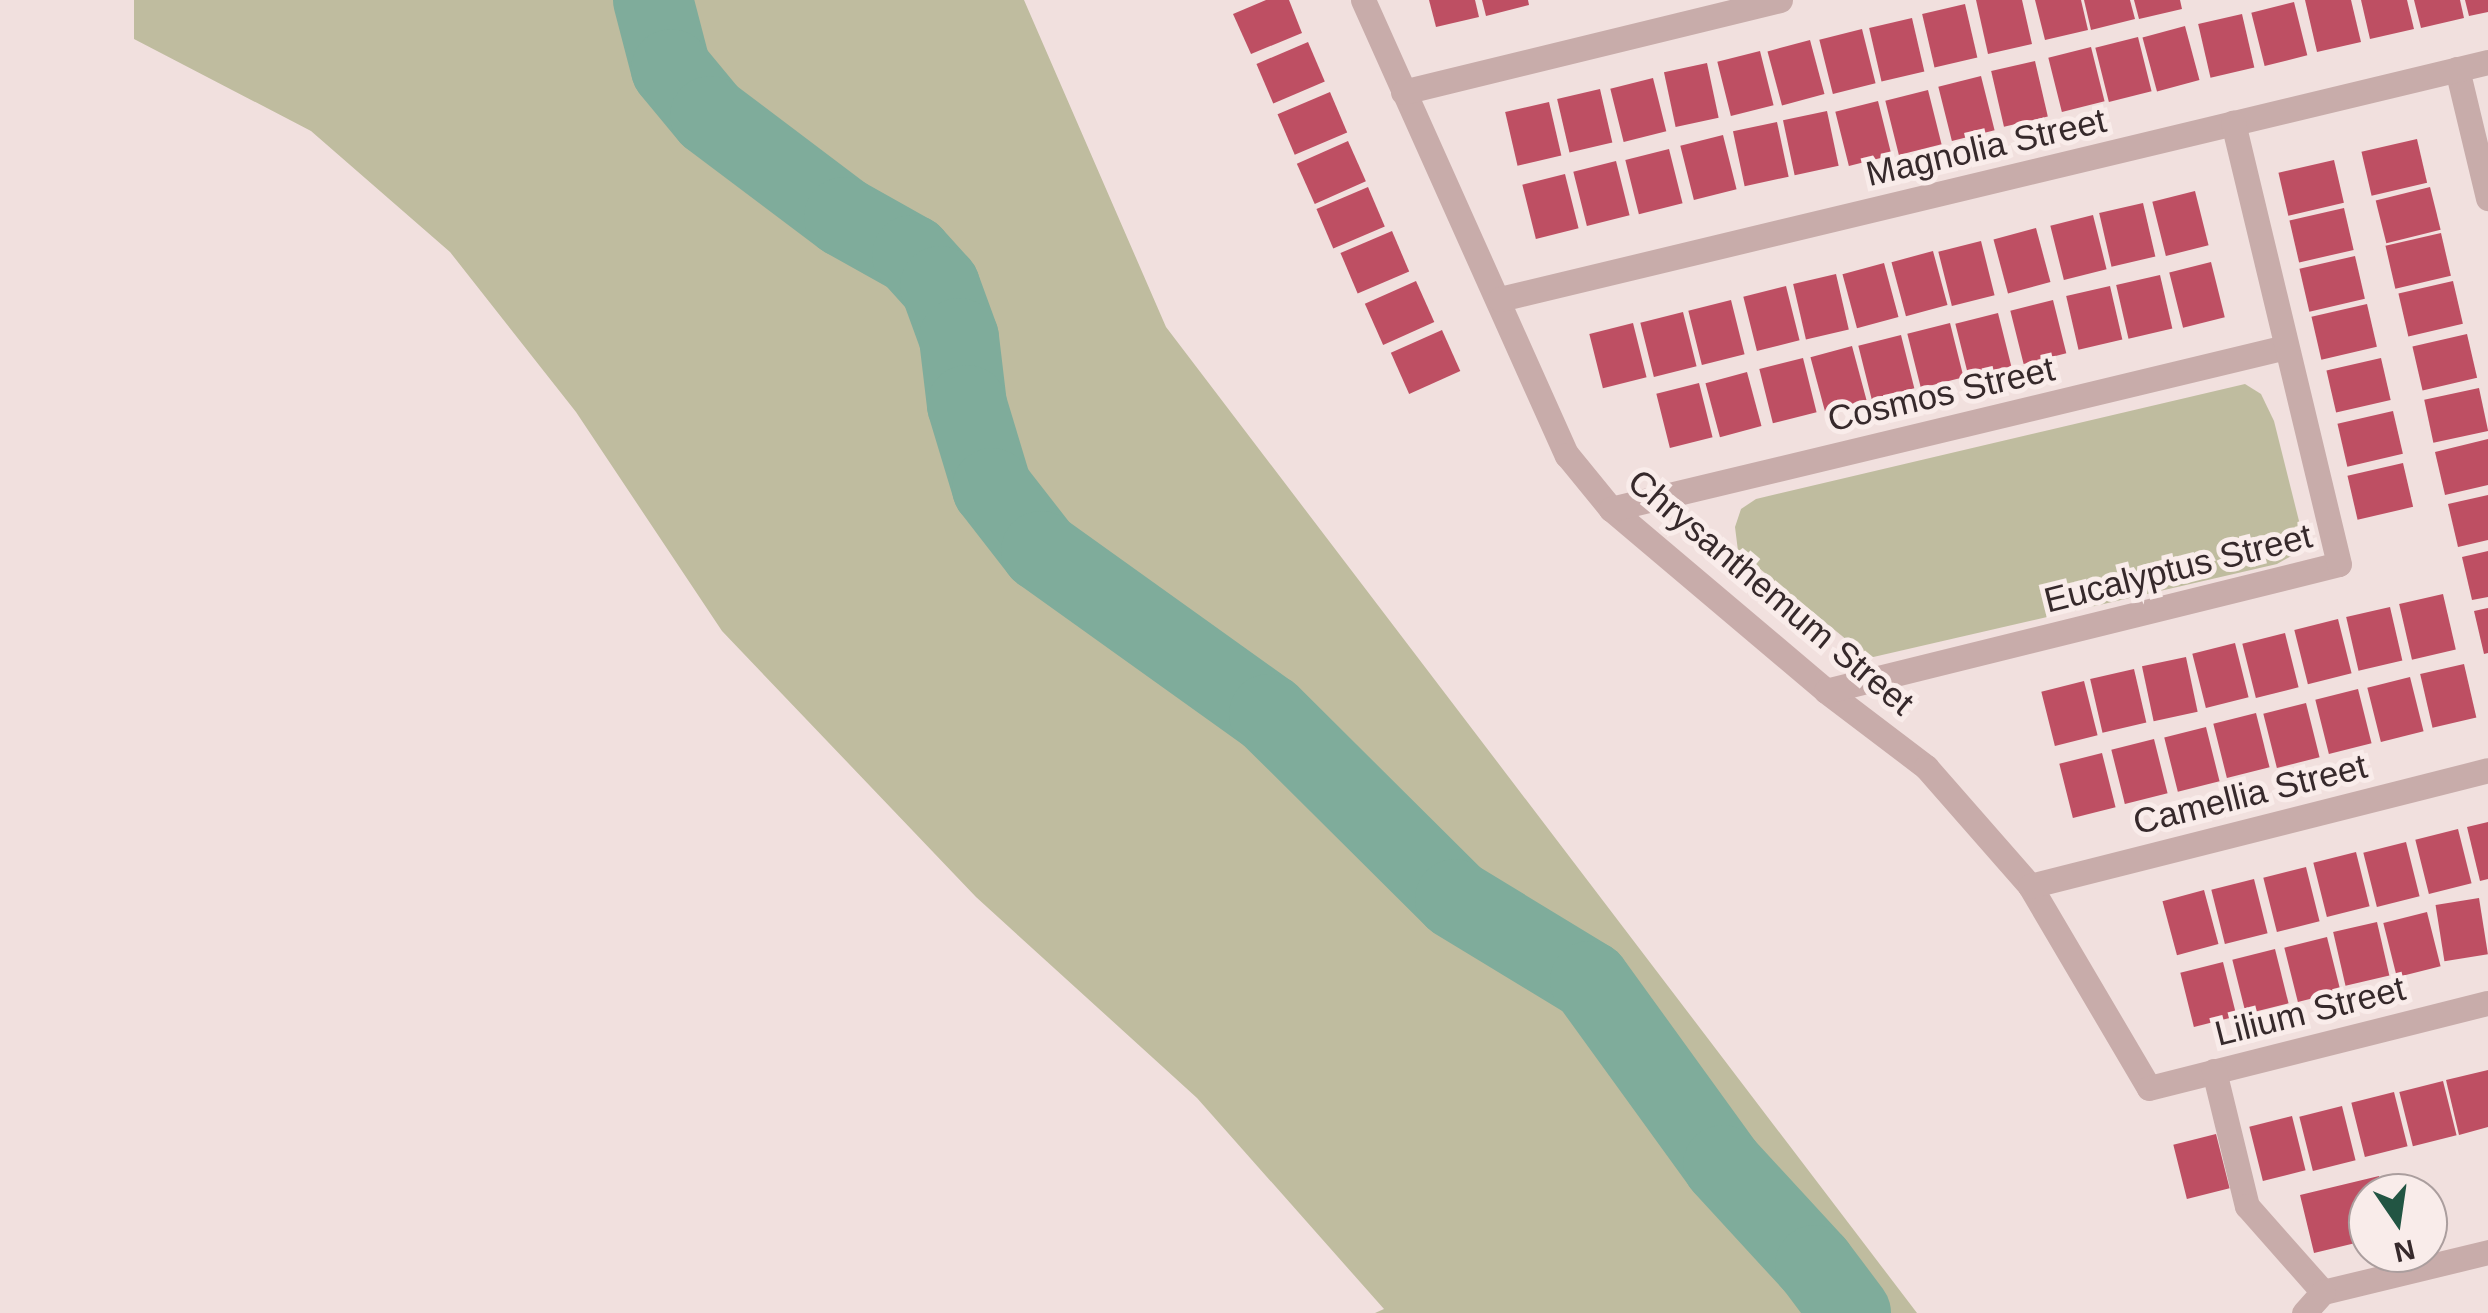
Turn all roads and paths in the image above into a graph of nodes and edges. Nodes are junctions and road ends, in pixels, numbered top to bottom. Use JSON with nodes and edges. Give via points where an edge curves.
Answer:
{"nodes":[{"id":1,"x":1363,"y":0,"type":"edge"},
{"id":2,"x":1780,"y":0,"type":"edge"},
{"id":3,"x":2488,"y":62,"type":"edge"},
{"id":4,"x":2457,"y":69,"type":"junction"},
{"id":5,"x":1402,"y":92,"type":"junction"},
{"id":6,"x":2232,"y":123,"type":"junction"},
{"id":7,"x":2488,"y":198,"type":"edge"},
{"id":8,"x":1500,"y":299,"type":"junction"},
{"id":9,"x":2286,"y":348,"type":"junction"},
{"id":10,"x":1611,"y":508,"type":"junction"},
{"id":11,"x":1826,"y":691,"type":"junction"},
{"id":12,"x":2488,"y":770,"type":"edge"},
{"id":13,"x":2030,"y":886,"type":"junction"},
{"id":14,"x":2488,"y":1003,"type":"edge"},
{"id":15,"x":2214,"y":1071,"type":"junction"},
{"id":16,"x":2149,"y":1088,"type":"joint"},
{"id":17,"x":2488,"y":1252,"type":"edge"},
{"id":18,"x":2323,"y":1292,"type":"junction"},
{"id":19,"x":2304,"y":1313,"type":"edge"}],
"edges":[{"from":1,"to":5,"type":"street","name":"Chrysanthemum Street"},
{"from":2,"to":5,"type":"street"},
{"from":3,"to":4,"type":"street","name":"Magnolia Street"},
{"from":4,"to":6,"type":"street","name":"Magnolia Street"},
{"from":4,"to":7,"type":"street"},
{"from":5,"to":8,"type":"street","name":"Chrysanthemum Street"},
{"from":6,"to":8,"type":"street","name":"Magnolia Street"},
{"from":6,"to":9,"type":"street","name":"Eucalyptus Street"},
{"from":8,"to":10,"type":"street","name":"Chrysanthemum Street","via":[[1567,455]]},
{"from":9,"to":10,"type":"street","name":"Cosmos Street"},
{"from":9,"to":11,"type":"street","name":"Eucalyptus Street","via":[[2339,564]]},
{"from":10,"to":11,"type":"street","name":"Chrysanthemum Street"},
{"from":11,"to":13,"type":"street","name":"Chrysanthemum Street","via":[[1926,766]]},
{"from":12,"to":13,"type":"street","name":"Camellia Street"},
{"from":13,"to":16,"type":"street","name":"Chrysanthemum Street"},
{"from":14,"to":15,"type":"street","name":"Lilium Street"},
{"from":15,"to":16,"type":"street","name":"Lilium Street"},
{"from":15,"to":18,"type":"street","via":[[2247,1206]]},
{"from":17,"to":18,"type":"street"},
{"from":18,"to":19,"type":"street"}]}
